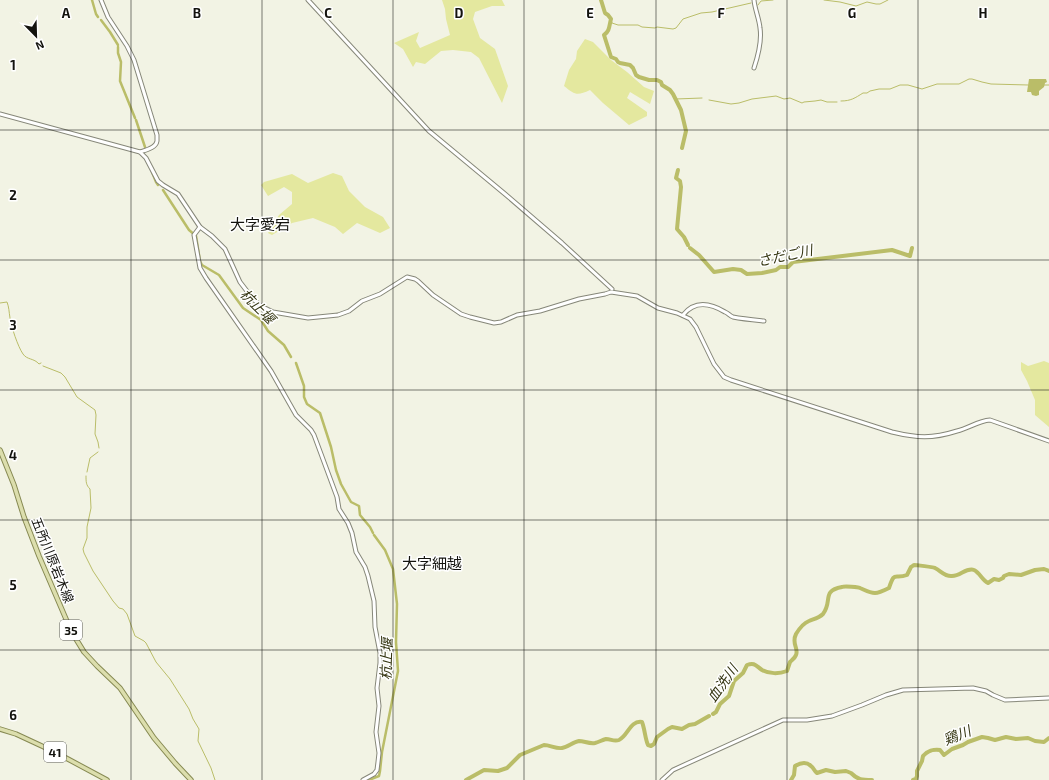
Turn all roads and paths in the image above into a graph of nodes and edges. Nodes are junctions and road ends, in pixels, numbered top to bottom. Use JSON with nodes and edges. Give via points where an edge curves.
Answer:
{"nodes":[{"id":1,"x":101,"y":0,"type":"edge"},
{"id":2,"x":308,"y":0,"type":"edge"},
{"id":3,"x":754,"y":0,"type":"edge"},
{"id":4,"x":754,"y":68,"type":"dead end"},
{"id":5,"x":0,"y":114,"type":"edge"},
{"id":6,"x":140,"y":152,"type":"junction"},
{"id":7,"x":200,"y":227,"type":"junction"},
{"id":8,"x":612,"y":289,"type":"dead end"},
{"id":9,"x":683,"y":315,"type":"junction"},
{"id":10,"x":764,"y":321,"type":"dead end"},
{"id":11,"x":1049,"y":441,"type":"edge"},
{"id":12,"x":0,"y":450,"type":"edge"},
{"id":13,"x":1049,"y":698,"type":"edge"},
{"id":14,"x":0,"y":729,"type":"edge"},
{"id":15,"x":107,"y":780,"type":"edge"},
{"id":16,"x":191,"y":780,"type":"edge"},
{"id":17,"x":362,"y":780,"type":"edge"},
{"id":18,"x":662,"y":780,"type":"edge"}],
"edges":[{"from":1,"to":6,"type":"street","via":[[131,52],[157,135],[156,144]]},
{"from":2,"to":8,"type":"street","via":[[429,131],[562,243]]},
{"from":3,"to":4,"type":"street","via":[[761,35]]},
{"from":5,"to":6,"type":"street"},
{"from":6,"to":7,"type":"street","via":[[158,181],[178,194]]},
{"from":7,"to":9,"type":"street","via":[[225,249],[240,282],[253,299],[273,312],[292,316],[308,318],[338,315],[407,278],[415,279],[461,314],[494,323],[612,292],[636,296],[658,308]]},
{"from":7,"to":17,"type":"street","via":[[195,234],[200,268],[268,366],[296,415],[314,435],[339,509],[348,523],[356,552],[368,576],[374,601],[380,653],[376,732],[379,753],[377,770]]},
{"from":9,"to":10,"type":"street","via":[[691,307],[699,304],[714,307],[731,317]]},
{"from":9,"to":11,"type":"street","via":[[696,327],[714,364],[724,377],[731,380],[906,435],[934,437],[990,420]]},
{"from":12,"to":16,"type":"main road","name":"五所川原岩木線","number":"35","via":[[24,517],[76,639],[84,652],[120,688],[154,738]]},
{"from":13,"to":18,"type":"street","via":[[1005,700],[973,688],[903,690],[832,716],[783,720],[673,770]]},
{"from":14,"to":15,"type":"main road","number":"41","via":[[44,747]]}]}
